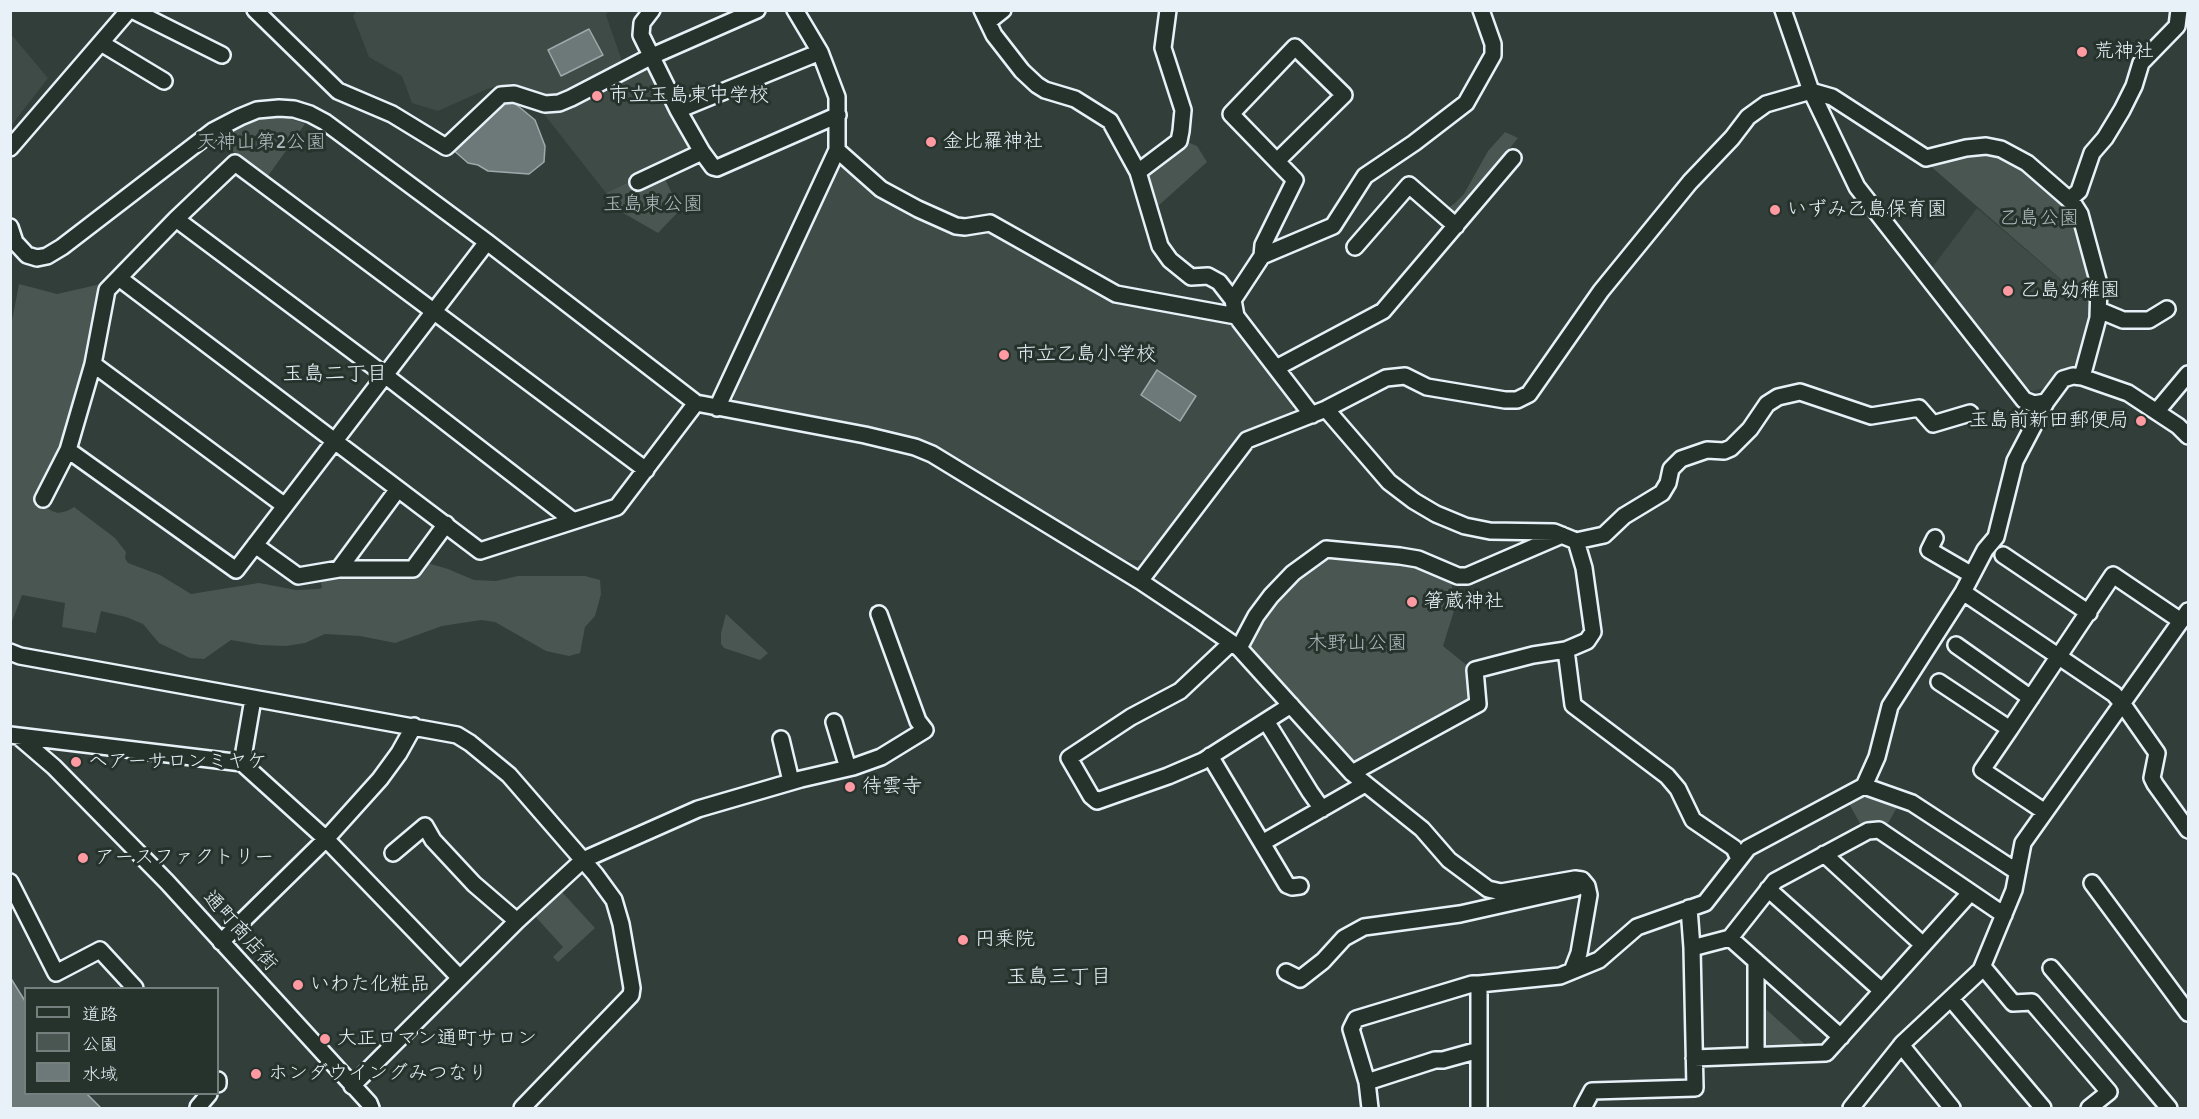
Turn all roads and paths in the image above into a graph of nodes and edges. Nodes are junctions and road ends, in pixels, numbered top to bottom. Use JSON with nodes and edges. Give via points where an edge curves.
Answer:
{"nodes":[{"id":1,"x":131,"y":10,"type":"edge"},
{"id":2,"x":255,"y":10,"type":"edge"},
{"id":3,"x":652,"y":10,"type":"edge"},
{"id":4,"x":757,"y":10,"type":"edge"},
{"id":5,"x":795,"y":10,"type":"edge"},
{"id":6,"x":1003,"y":10,"type":"edge"},
{"id":7,"x":1168,"y":10,"type":"edge"},
{"id":8,"x":1480,"y":10,"type":"edge"},
{"id":9,"x":1783,"y":10,"type":"edge"},
{"id":10,"x":2179,"y":10,"type":"edge"},
{"id":11,"x":985,"y":16,"type":"edge"},
{"id":12,"x":101,"y":43,"type":"junction"},
{"id":13,"x":820,"y":52,"type":"junction"},
{"id":14,"x":222,"y":55,"type":"dead end"},
{"id":15,"x":650,"y":57,"type":"junction"},
{"id":16,"x":164,"y":81,"type":"dead end"},
{"id":17,"x":1811,"y":91,"type":"junction"},
{"id":18,"x":678,"y":110,"type":"junction"},
{"id":19,"x":838,"y":114,"type":"junction"},
{"id":20,"x":10,"y":148,"type":"edge"},
{"id":21,"x":837,"y":150,"type":"junction"},
{"id":22,"x":702,"y":152,"type":"junction"},
{"id":23,"x":1514,"y":158,"type":"dead end"},
{"id":24,"x":1276,"y":161,"type":"junction"},
{"id":25,"x":1138,"y":172,"type":"junction"},
{"id":26,"x":638,"y":182,"type":"dead end"},
{"id":27,"x":2069,"y":200,"type":"junction"},
{"id":28,"x":176,"y":219,"type":"junction"},
{"id":29,"x":1456,"y":226,"type":"junction"},
{"id":30,"x":10,"y":227,"type":"edge"},
{"id":31,"x":488,"y":242,"type":"junction"},
{"id":32,"x":1355,"y":247,"type":"dead end"},
{"id":33,"x":1262,"y":256,"type":"junction"},
{"id":34,"x":119,"y":278,"type":"junction"},
{"id":35,"x":1233,"y":300,"type":"junction"},
{"id":36,"x":2167,"y":309,"type":"dead end"},
{"id":37,"x":2099,"y":310,"type":"junction"},
{"id":38,"x":435,"y":311,"type":"junction"},
{"id":39,"x":1236,"y":316,"type":"junction"},
{"id":40,"x":93,"y":364,"type":"junction"},
{"id":41,"x":1276,"y":368,"type":"junction"},
{"id":42,"x":2188,"y":374,"type":"edge"},
{"id":43,"x":386,"y":376,"type":"junction"},
{"id":44,"x":2082,"y":377,"type":"junction"},
{"id":45,"x":2046,"y":402,"type":"junction"},
{"id":46,"x":696,"y":403,"type":"junction"},
{"id":47,"x":717,"y":408,"type":"junction"},
{"id":48,"x":2157,"y":411,"type":"junction"},
{"id":49,"x":1319,"y":412,"type":"junction"},
{"id":50,"x":1970,"y":413,"type":"dead end"},
{"id":51,"x":2188,"y":436,"type":"edge"},
{"id":52,"x":335,"y":442,"type":"junction"},
{"id":53,"x":68,"y":450,"type":"junction"},
{"id":54,"x":646,"y":470,"type":"junction"},
{"id":55,"x":398,"y":489,"type":"junction"},
{"id":56,"x":43,"y":499,"type":"dead end"},
{"id":57,"x":285,"y":506,"type":"junction"},
{"id":58,"x":572,"y":520,"type":"junction"},
{"id":59,"x":446,"y":524,"type":"junction"},
{"id":60,"x":1570,"y":538,"type":"junction"},
{"id":61,"x":1935,"y":538,"type":"dead end"},
{"id":62,"x":255,"y":545,"type":"junction"},
{"id":63,"x":2003,"y":555,"type":"dead end"},
{"id":64,"x":339,"y":569,"type":"junction"},
{"id":65,"x":1972,"y":575,"type":"junction"},
{"id":66,"x":1140,"y":581,"type":"junction"},
{"id":67,"x":1963,"y":592,"type":"junction"},
{"id":68,"x":2088,"y":613,"type":"junction"},
{"id":69,"x":879,"y":614,"type":"dead end"},
{"id":70,"x":2185,"y":616,"type":"edge"},
{"id":71,"x":1956,"y":645,"type":"dead end"},
{"id":72,"x":1235,"y":646,"type":"junction"},
{"id":73,"x":1566,"y":650,"type":"junction"},
{"id":74,"x":10,"y":652,"type":"edge"},
{"id":75,"x":2059,"y":657,"type":"junction"},
{"id":76,"x":1939,"y":682,"type":"dead end"},
{"id":77,"x":2031,"y":698,"type":"junction"},
{"id":78,"x":253,"y":699,"type":"junction"},
{"id":79,"x":2122,"y":703,"type":"junction"},
{"id":80,"x":1291,"y":705,"type":"junction"},
{"id":81,"x":1266,"y":721,"type":"junction"},
{"id":82,"x":834,"y":722,"type":"dead end"},
{"id":83,"x":414,"y":726,"type":"junction"},
{"id":84,"x":2010,"y":729,"type":"junction"},
{"id":85,"x":15,"y":736,"type":"edge"},
{"id":86,"x":781,"y":740,"type":"dead end"},
{"id":87,"x":1210,"y":756,"type":"junction"},
{"id":88,"x":242,"y":763,"type":"junction"},
{"id":89,"x":848,"y":768,"type":"junction"},
{"id":90,"x":1352,"y":773,"type":"junction"},
{"id":91,"x":791,"y":781,"type":"junction"},
{"id":92,"x":1365,"y":784,"type":"junction"},
{"id":93,"x":1864,"y":786,"type":"junction"},
{"id":94,"x":1322,"y":809,"type":"junction"},
{"id":95,"x":2045,"y":812,"type":"junction"},
{"id":96,"x":2188,"y":830,"type":"edge"},
{"id":97,"x":326,"y":839,"type":"junction"},
{"id":98,"x":1262,"y":843,"type":"junction"},
{"id":99,"x":393,"y":853,"type":"dead end"},
{"id":100,"x":1824,"y":854,"type":"junction"},
{"id":101,"x":1738,"y":859,"type":"junction"},
{"id":102,"x":583,"y":860,"type":"junction"},
{"id":103,"x":2016,"y":871,"type":"junction"},
{"id":104,"x":10,"y":882,"type":"edge"},
{"id":105,"x":2092,"y":883,"type":"dead end"},
{"id":106,"x":1300,"y":886,"type":"dead end"},
{"id":107,"x":1587,"y":886,"type":"junction"},
{"id":108,"x":1768,"y":889,"type":"junction"},
{"id":109,"x":1970,"y":892,"type":"junction"},
{"id":110,"x":1689,"y":908,"type":"junction"},
{"id":111,"x":2004,"y":915,"type":"junction"},
{"id":112,"x":518,"y":921,"type":"junction"},
{"id":113,"x":1730,"y":938,"type":"junction"},
{"id":114,"x":221,"y":942,"type":"junction"},
{"id":115,"x":1923,"y":945,"type":"junction"},
{"id":116,"x":1692,"y":948,"type":"junction"},
{"id":117,"x":1756,"y":961,"type":"junction"},
{"id":118,"x":1983,"y":967,"type":"junction"},
{"id":119,"x":2051,"y":968,"type":"dead end"},
{"id":120,"x":1572,"y":971,"type":"junction"},
{"id":121,"x":1286,"y":972,"type":"dead end"},
{"id":122,"x":460,"y":978,"type":"junction"},
{"id":123,"x":1479,"y":984,"type":"junction"},
{"id":124,"x":134,"y":987,"type":"edge"},
{"id":125,"x":1882,"y":991,"type":"junction"},
{"id":126,"x":1951,"y":999,"type":"junction"},
{"id":127,"x":2188,"y":1013,"type":"edge"},
{"id":128,"x":1841,"y":1036,"type":"junction"},
{"id":129,"x":1901,"y":1045,"type":"junction"},
{"id":130,"x":1479,"y":1050,"type":"junction"},
{"id":131,"x":1756,"y":1056,"type":"junction"},
{"id":132,"x":1694,"y":1058,"type":"junction"},
{"id":133,"x":1367,"y":1082,"type":"junction"},
{"id":134,"x":352,"y":1086,"type":"junction"},
{"id":135,"x":208,"y":1095,"type":"edge"},
{"id":136,"x":198,"y":1107,"type":"dead end"},
{"id":137,"x":371,"y":1108,"type":"edge"},
{"id":138,"x":522,"y":1108,"type":"edge"},
{"id":139,"x":1370,"y":1108,"type":"edge"},
{"id":140,"x":1479,"y":1108,"type":"edge"},
{"id":141,"x":1583,"y":1108,"type":"edge"},
{"id":142,"x":1851,"y":1108,"type":"edge"},
{"id":143,"x":1952,"y":1108,"type":"edge"},
{"id":144,"x":2043,"y":1108,"type":"edge"},
{"id":145,"x":2089,"y":1108,"type":"edge"},
{"id":146,"x":2169,"y":1108,"type":"edge"}],
"edges":[{"from":1,"to":12,"type":"street"},
{"from":1,"to":14,"type":"street"},
{"from":2,"to":15,"type":"street","via":[[338,91],[392,114],[446,147],[501,95],[514,94],[540,104],[553,104]]},
{"from":3,"to":15,"type":"street","via":[[641,30]]},
{"from":4,"to":15,"type":"street"},
{"from":5,"to":13,"type":"street"},
{"from":6,"to":11,"type":"street"},
{"from":7,"to":25,"type":"street","via":[[1163,48],[1183,110],[1181,131],[1179,141]]},
{"from":8,"to":33,"type":"street","via":[[1493,44],[1493,55],[1466,104],[1365,176],[1333,226]]},
{"from":9,"to":17,"type":"street"},
{"from":10,"to":27,"type":"street","via":[[2177,26],[2140,63],[2122,110],[2092,153],[2079,191]]},
{"from":11,"to":25,"type":"street","via":[[994,35],[1037,85],[1075,99],[1110,121]]},
{"from":12,"to":16,"type":"street"},
{"from":12,"to":20,"type":"street"},
{"from":13,"to":18,"type":"street"},
{"from":13,"to":19,"type":"street","via":[[837,97]]},
{"from":15,"to":18,"type":"street"},
{"from":17,"to":27,"type":"street","via":[[1832,97],[1926,158],[1966,148],[2001,149],[2027,163]]},
{"from":17,"to":45,"type":"street","via":[[1857,187],[2024,399],[2034,404]]},
{"from":17,"to":49,"type":"street","via":[[1766,104],[1748,117],[1601,291],[1528,394],[1517,400],[1505,400],[1427,387],[1405,376],[1386,378]]},
{"from":18,"to":22,"type":"street"},
{"from":19,"to":21,"type":"street"},
{"from":19,"to":22,"type":"street","via":[[717,168]]},
{"from":21,"to":39,"type":"street","via":[[882,189],[918,209],[956,226],[990,223],[1116,294]]},
{"from":21,"to":47,"type":"street"},
{"from":22,"to":26,"type":"street"},
{"from":23,"to":29,"type":"street"},
{"from":24,"to":24,"type":"street","via":[[1231,114],[1296,47],[1344,95]]},
{"from":24,"to":33,"type":"street","via":[[1295,180],[1263,245]]},
{"from":25,"to":35,"type":"street","via":[[1160,246],[1170,260],[1191,277],[1208,276],[1219,282]]},
{"from":27,"to":37,"type":"street","via":[[2080,214],[2094,260]]},
{"from":28,"to":34,"type":"street"},
{"from":28,"to":38,"type":"street","via":[[235,163]]},
{"from":28,"to":43,"type":"street"},
{"from":29,"to":32,"type":"street","via":[[1409,185]]},
{"from":29,"to":41,"type":"street","via":[[1383,311]]},
{"from":30,"to":31,"type":"street","via":[[15,242],[27,255],[48,256],[213,131],[257,110],[279,108],[294,109],[325,122]]},
{"from":31,"to":38,"type":"street"},
{"from":31,"to":46,"type":"street"},
{"from":33,"to":35,"type":"street"},
{"from":34,"to":40,"type":"street","via":[[107,290]]},
{"from":34,"to":52,"type":"street"},
{"from":35,"to":39,"type":"street"},
{"from":36,"to":37,"type":"street","via":[[2149,320],[2123,320]]},
{"from":37,"to":44,"type":"street"},
{"from":38,"to":43,"type":"street"},
{"from":38,"to":54,"type":"street"},
{"from":39,"to":41,"type":"street"},
{"from":40,"to":53,"type":"street"},
{"from":40,"to":57,"type":"street"},
{"from":41,"to":49,"type":"street"},
{"from":42,"to":48,"type":"street"},
{"from":43,"to":52,"type":"street"},
{"from":43,"to":58,"type":"street"},
{"from":44,"to":45,"type":"street","via":[[2063,379]]},
{"from":44,"to":48,"type":"street","via":[[2128,393]]},
{"from":45,"to":65,"type":"street","via":[[2015,461],[1996,537]]},
{"from":46,"to":47,"type":"street"},
{"from":46,"to":54,"type":"street"},
{"from":47,"to":66,"type":"street","via":[[915,447]]},
{"from":48,"to":51,"type":"street"},
{"from":49,"to":60,"type":"street","via":[[1389,482],[1436,514],[1490,531],[1540,530]]},
{"from":49,"to":66,"type":"street","via":[[1247,440]]},
{"from":50,"to":60,"type":"street","via":[[1933,424],[1919,408],[1871,416],[1800,392],[1778,397],[1767,404],[1731,448],[1707,450],[1681,459],[1671,469],[1662,493],[1624,516],[1604,535]]},
{"from":52,"to":55,"type":"street"},
{"from":52,"to":57,"type":"street"},
{"from":53,"to":56,"type":"street"},
{"from":53,"to":62,"type":"street","via":[[236,570]]},
{"from":54,"to":58,"type":"street","via":[[617,507]]},
{"from":55,"to":59,"type":"street"},
{"from":55,"to":64,"type":"street"},
{"from":57,"to":62,"type":"street"},
{"from":58,"to":59,"type":"street","via":[[480,551]]},
{"from":59,"to":64,"type":"street","via":[[413,569]]},
{"from":60,"to":72,"type":"street","via":[[1467,576],[1418,559],[1326,549],[1293,573],[1271,596]]},
{"from":60,"to":73,"type":"street","via":[[1584,568],[1593,632],[1587,641]]},
{"from":61,"to":65,"type":"street","via":[[1929,550]]},
{"from":62,"to":64,"type":"street","via":[[298,576]]},
{"from":63,"to":68,"type":"street"},
{"from":65,"to":67,"type":"street"},
{"from":66,"to":72,"type":"street"},
{"from":67,"to":75,"type":"street"},
{"from":67,"to":93,"type":"street","via":[[1890,706],[1878,757]]},
{"from":68,"to":70,"type":"street","via":[[2114,575]]},
{"from":68,"to":75,"type":"street"},
{"from":69,"to":89,"type":"street","via":[[918,721],[925,730],[881,757]]},
{"from":70,"to":79,"type":"street"},
{"from":71,"to":77,"type":"street"},
{"from":72,"to":80,"type":"street"},
{"from":72,"to":87,"type":"street","via":[[1179,691],[1069,758],[1097,801],[1168,776]]},
{"from":73,"to":90,"type":"street","via":[[1475,670],[1478,704]]},
{"from":73,"to":101,"type":"street","via":[[1573,705],[1667,776],[1693,820],[1734,848]]},
{"from":74,"to":78,"type":"street"},
{"from":75,"to":77,"type":"street"},
{"from":75,"to":79,"type":"street"},
{"from":76,"to":84,"type":"street"},
{"from":77,"to":84,"type":"street"},
{"from":78,"to":83,"type":"street"},
{"from":78,"to":88,"type":"street"},
{"from":79,"to":95,"type":"street"},
{"from":79,"to":96,"type":"street","via":[[2157,753],[2152,778],[2155,784]]},
{"from":80,"to":81,"type":"street"},
{"from":80,"to":90,"type":"street"},
{"from":81,"to":87,"type":"street"},
{"from":81,"to":94,"type":"street"},
{"from":82,"to":89,"type":"street"},
{"from":83,"to":97,"type":"street","via":[[380,780]]},
{"from":83,"to":102,"type":"street","via":[[457,735],[470,743],[509,775]]},
{"from":84,"to":95,"type":"street","via":[[1982,770]]},
{"from":85,"to":88,"type":"street"},
{"from":85,"to":114,"type":"street","name":"通町商店街","via":[[54,767]]},
{"from":86,"to":91,"type":"street"},
{"from":87,"to":98,"type":"street"},
{"from":88,"to":97,"type":"street"},
{"from":89,"to":91,"type":"street"},
{"from":90,"to":92,"type":"street"},
{"from":91,"to":102,"type":"street","via":[[698,809]]},
{"from":92,"to":94,"type":"street"},
{"from":92,"to":107,"type":"street","via":[[1422,829],[1449,860],[1488,889],[1501,892],[1575,879]]},
{"from":93,"to":101,"type":"street","via":[[1748,848]]},
{"from":93,"to":103,"type":"street","via":[[1912,803]]},
{"from":94,"to":98,"type":"street"},
{"from":95,"to":103,"type":"street","via":[[2023,843]]},
{"from":97,"to":114,"type":"street"},
{"from":97,"to":122,"type":"street"},
{"from":98,"to":106,"type":"street","via":[[1287,885]]},
{"from":99,"to":112,"type":"street","via":[[425,826],[474,884]]},
{"from":100,"to":108,"type":"street","via":[[1774,881]]},
{"from":100,"to":109,"type":"street","via":[[1868,831],[1879,830]]},
{"from":100,"to":115,"type":"street"},
{"from":101,"to":110,"type":"street","via":[[1705,903]]},
{"from":102,"to":112,"type":"street"},
{"from":102,"to":138,"type":"street","via":[[614,900],[631,977],[631,995]]},
{"from":103,"to":111,"type":"street","via":[[2014,890]]},
{"from":104,"to":124,"type":"street","via":[[56,973],[100,950]]},
{"from":105,"to":127,"type":"street"},
{"from":107,"to":120,"type":"street","via":[[1589,895],[1579,953]]},
{"from":107,"to":121,"type":"street","via":[[1460,914],[1364,927],[1344,938],[1300,980]]},
{"from":108,"to":113,"type":"street"},
{"from":108,"to":125,"type":"street"},
{"from":109,"to":111,"type":"street"},
{"from":109,"to":115,"type":"street"},
{"from":110,"to":116,"type":"street"},
{"from":110,"to":120,"type":"street","via":[[1637,927],[1599,960]]},
{"from":111,"to":118,"type":"street"},
{"from":112,"to":122,"type":"street"},
{"from":113,"to":116,"type":"street"},
{"from":113,"to":117,"type":"street"},
{"from":114,"to":134,"type":"street","name":"通町商店街"},
{"from":115,"to":125,"type":"street"},
{"from":116,"to":132,"type":"street"},
{"from":117,"to":128,"type":"street"},
{"from":117,"to":131,"type":"street"},
{"from":118,"to":126,"type":"street"},
{"from":118,"to":145,"type":"street","via":[[2013,1003],[2032,1002],[2109,1092]]},
{"from":119,"to":146,"type":"street"},
{"from":120,"to":123,"type":"street","via":[[1548,978]]},
{"from":122,"to":134,"type":"street"},
{"from":123,"to":130,"type":"street"},
{"from":123,"to":133,"type":"street","via":[[1356,1019],[1351,1029]]},
{"from":125,"to":128,"type":"street"},
{"from":126,"to":129,"type":"street"},
{"from":126,"to":144,"type":"street"},
{"from":128,"to":131,"type":"street","via":[[1826,1053]]},
{"from":129,"to":142,"type":"street"},
{"from":129,"to":143,"type":"street"},
{"from":130,"to":133,"type":"street"},
{"from":130,"to":140,"type":"street"},
{"from":131,"to":132,"type":"street"},
{"from":132,"to":141,"type":"street","via":[[1695,1088],[1592,1091]]},
{"from":133,"to":139,"type":"street"},
{"from":134,"to":137,"type":"street","name":"通町商店街"},
{"from":135,"to":136,"type":"street"}]}
